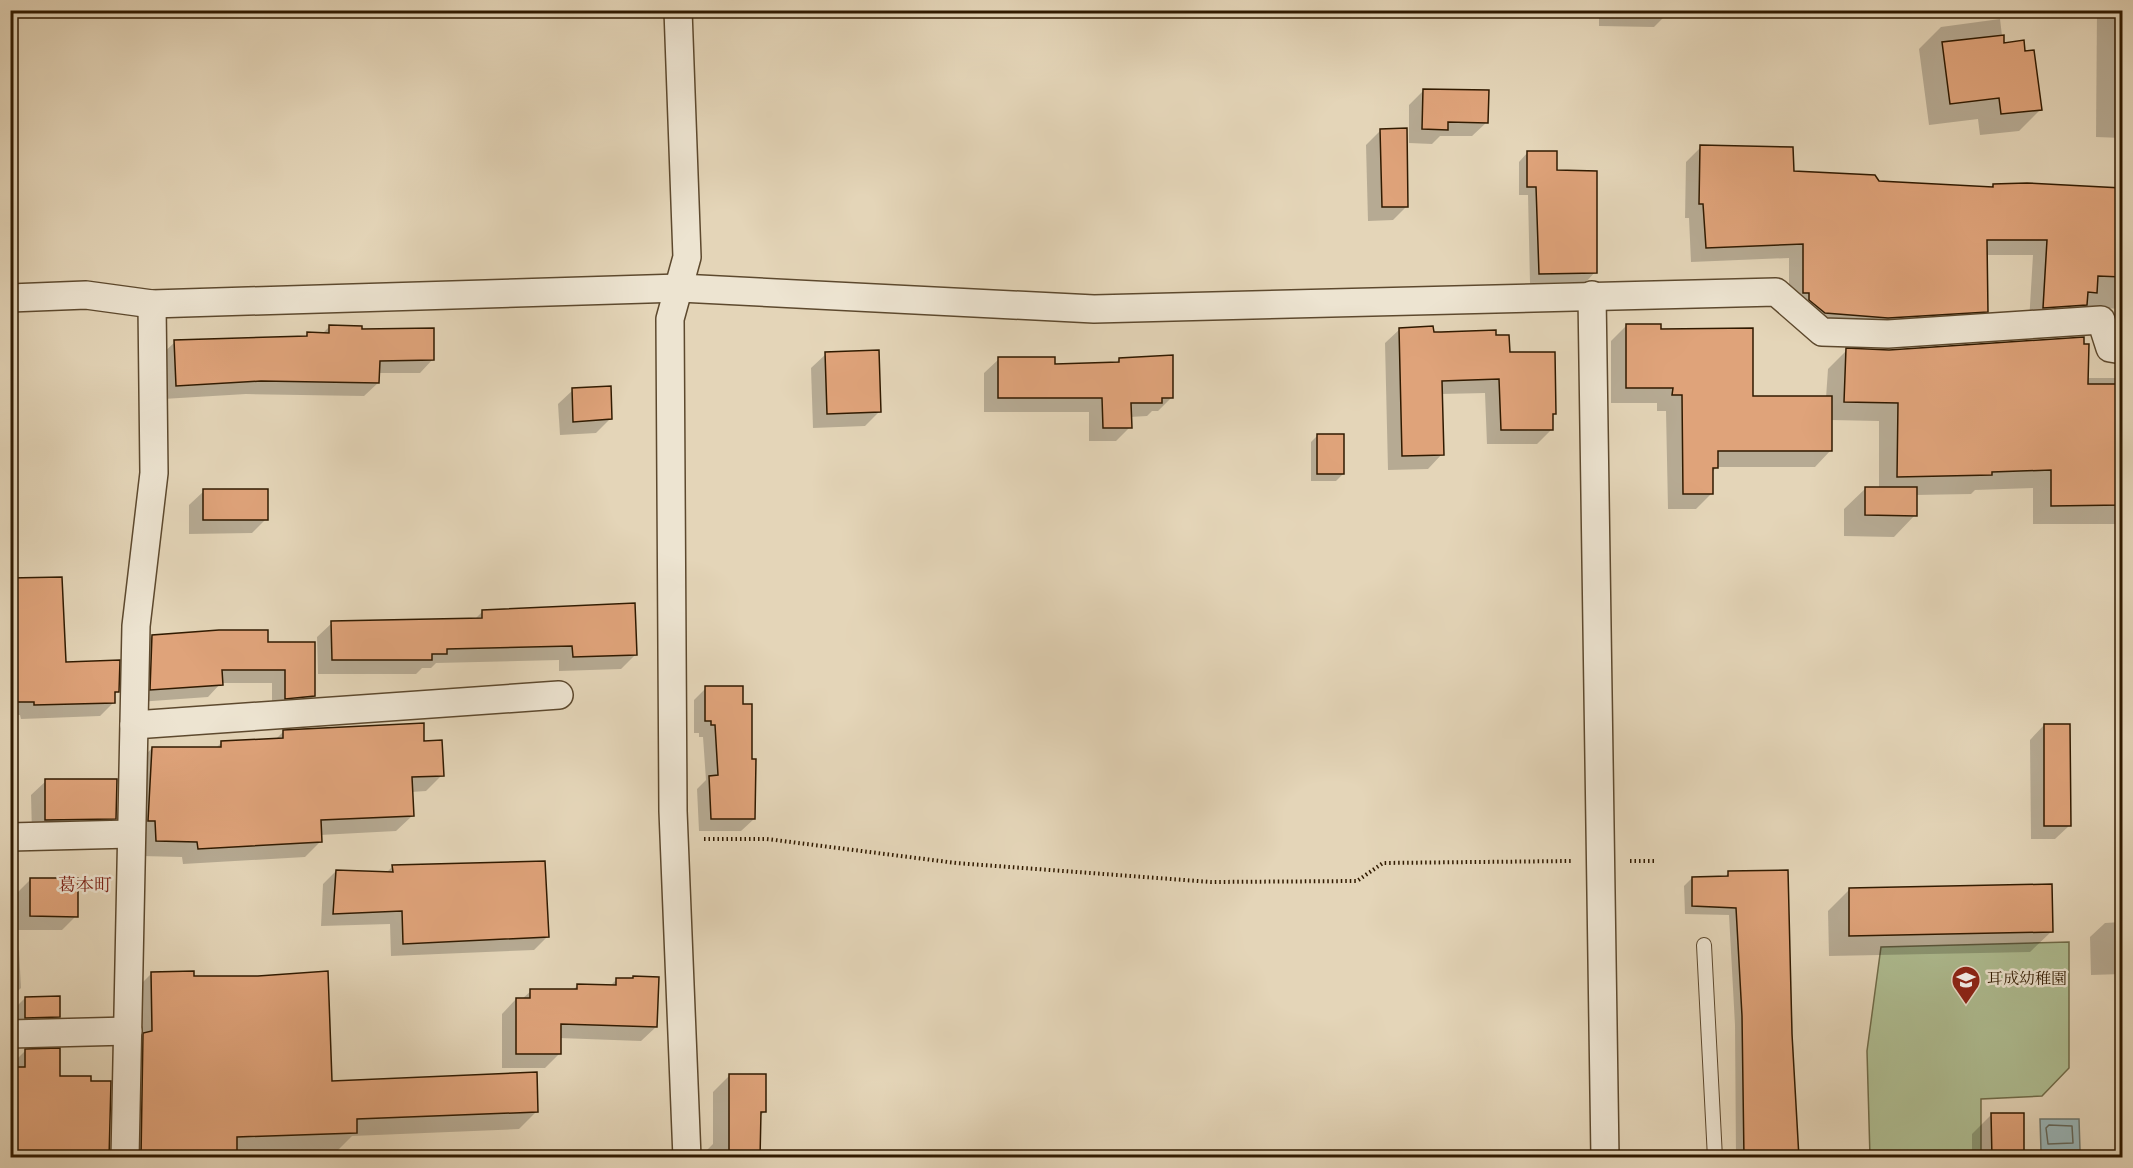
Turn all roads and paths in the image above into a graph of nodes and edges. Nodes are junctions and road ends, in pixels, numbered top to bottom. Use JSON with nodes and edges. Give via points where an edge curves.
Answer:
{"nodes":[{"id":1,"x":678,"y":10,"type":"edge"},
{"id":2,"x":680,"y":288,"type":"junction"},
{"id":3,"x":1592,"y":296,"type":"junction"},
{"id":4,"x":10,"y":298,"type":"edge"},
{"id":5,"x":152,"y":304,"type":"junction"},
{"id":6,"x":2122,"y":350,"type":"edge"},
{"id":7,"x":559,"y":695,"type":"dead end"},
{"id":8,"x":134,"y":726,"type":"junction"},
{"id":9,"x":131,"y":834,"type":"junction"},
{"id":10,"x":10,"y":837,"type":"edge"},
{"id":11,"x":674,"y":839,"type":"junction"},
{"id":12,"x":1573,"y":861,"type":"dead end"},
{"id":13,"x":1620,"y":861,"type":"dead end"},
{"id":14,"x":1656,"y":861,"type":"dead end"},
{"id":15,"x":1704,"y":945,"type":"dead end"},
{"id":16,"x":128,"y":1031,"type":"junction"},
{"id":17,"x":10,"y":1034,"type":"edge"},
{"id":18,"x":125,"y":1158,"type":"edge"},
{"id":19,"x":687,"y":1158,"type":"edge"},
{"id":20,"x":1605,"y":1158,"type":"edge"},
{"id":21,"x":1715,"y":1158,"type":"edge"}],
"edges":[{"from":1,"to":2,"type":"street","via":[[687,257]]},
{"from":2,"to":3,"type":"street","via":[[1094,309]]},
{"from":2,"to":5,"type":"street"},
{"from":2,"to":11,"type":"street","via":[[670,319]]},
{"from":3,"to":6,"type":"street","via":[[1776,292],[1822,332],[1888,334],[2101,320],[2110,348]]},
{"from":3,"to":20,"type":"street"},
{"from":4,"to":5,"type":"street","via":[[86,295]]},
{"from":5,"to":8,"type":"street","via":[[154,473],[136,626]]},
{"from":7,"to":8,"type":"street"},
{"from":8,"to":9,"type":"street"},
{"from":9,"to":10,"type":"street"},
{"from":9,"to":16,"type":"street"},
{"from":11,"to":12,"type":"path","via":[[767,839],[956,863],[1211,882],[1357,880],[1383,863]]},
{"from":11,"to":19,"type":"street"},
{"from":13,"to":14,"type":"path"},
{"from":15,"to":21,"type":"lane"},
{"from":16,"to":17,"type":"street"},
{"from":16,"to":18,"type":"street"}]}
